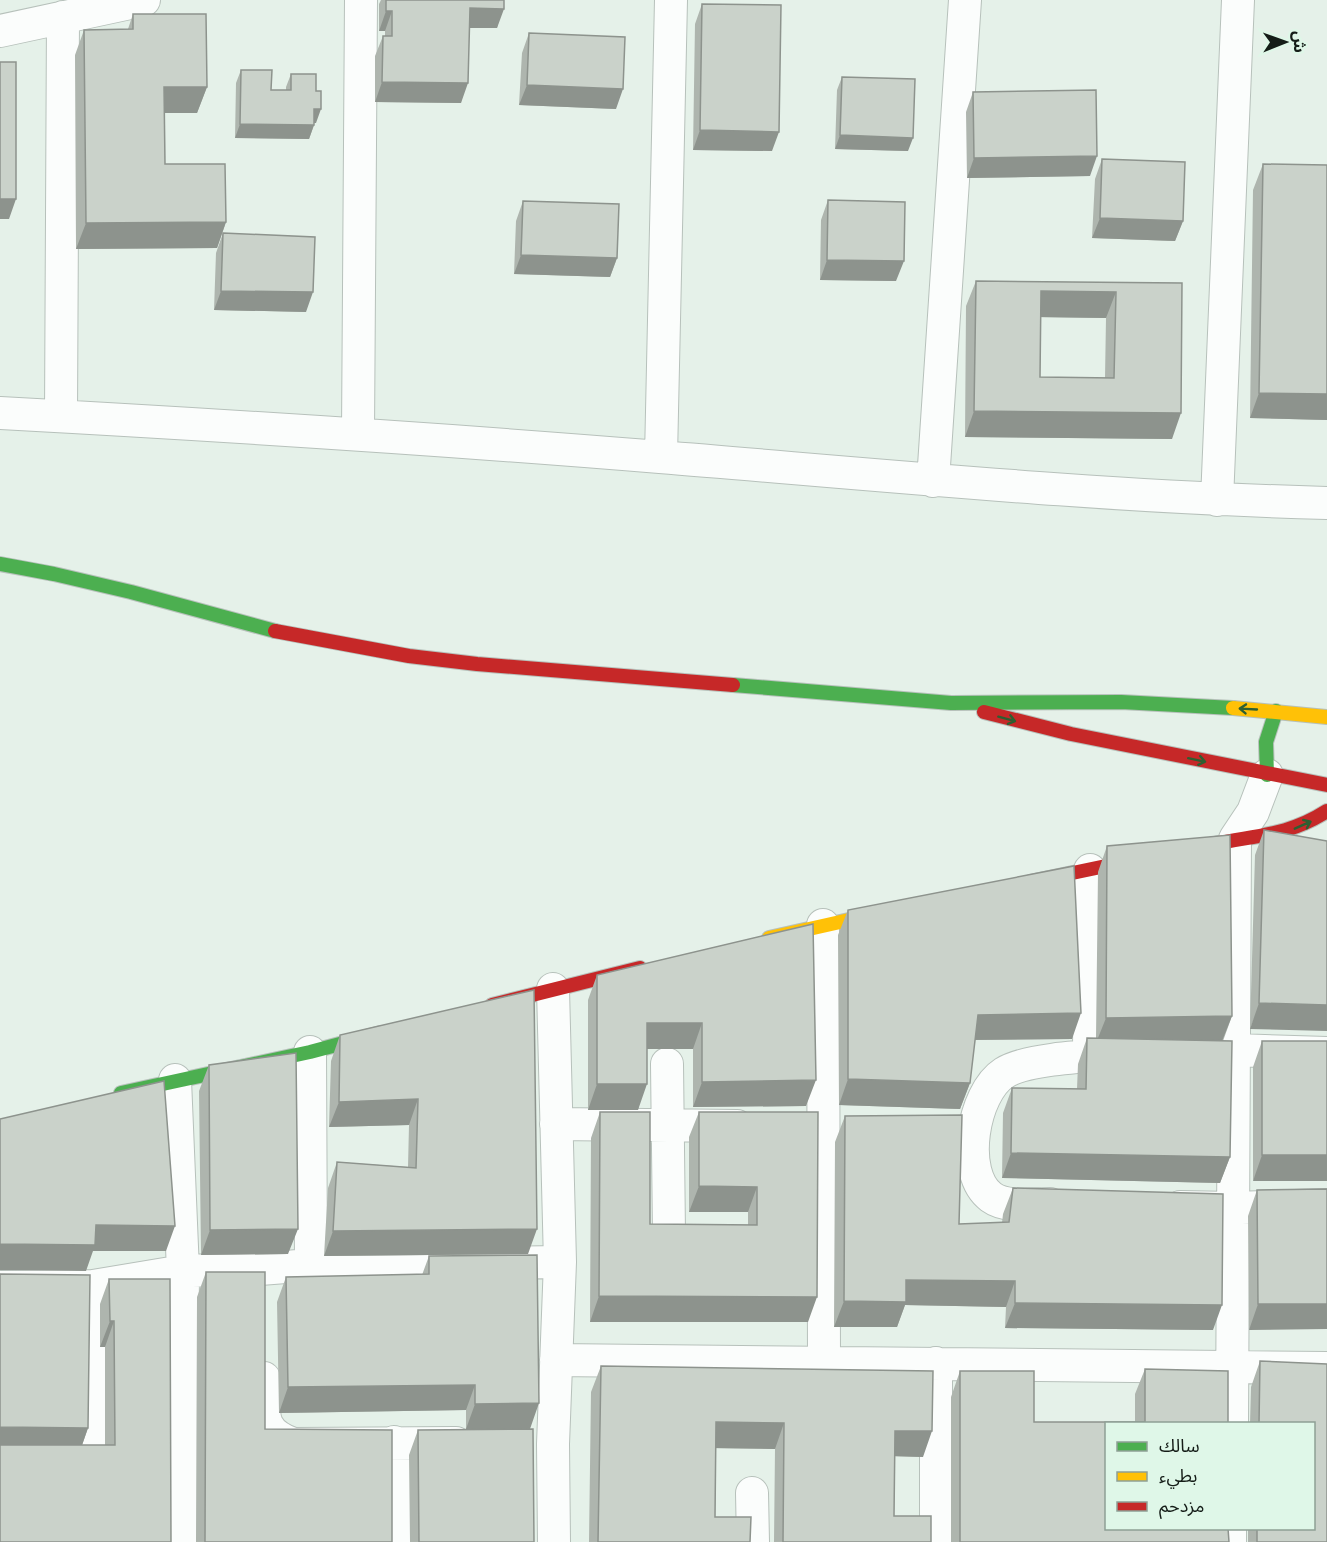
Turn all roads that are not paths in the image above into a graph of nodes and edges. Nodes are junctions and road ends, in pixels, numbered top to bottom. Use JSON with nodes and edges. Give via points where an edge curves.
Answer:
{"nodes":[{"id":1,"x":144,"y":0,"type":"edge"},
{"id":2,"x":362,"y":0,"type":"edge"},
{"id":3,"x":671,"y":0,"type":"edge"},
{"id":4,"x":965,"y":0,"type":"edge"},
{"id":5,"x":1238,"y":0,"type":"edge"},
{"id":6,"x":63,"y":17,"type":"junction"},
{"id":7,"x":0,"y":31,"type":"edge"},
{"id":8,"x":0,"y":413,"type":"edge"},
{"id":9,"x":61,"y":416,"type":"junction"},
{"id":10,"x":358,"y":434,"type":"junction"},
{"id":11,"x":661,"y":457,"type":"junction"},
{"id":12,"x":933,"y":481,"type":"junction"},
{"id":13,"x":1216,"y":500,"type":"junction"},
{"id":14,"x":1327,"y":503,"type":"edge"},
{"id":15,"x":0,"y":564,"type":"edge"},
{"id":16,"x":951,"y":703,"type":"junction"},
{"id":17,"x":1276,"y":711,"type":"junction"},
{"id":18,"x":1327,"y":717,"type":"edge"},
{"id":19,"x":1267,"y":775,"type":"junction"},
{"id":20,"x":1327,"y":785,"type":"edge"},
{"id":21,"x":1327,"y":811,"type":"edge"},
{"id":22,"x":1235,"y":845,"type":"junction"},
{"id":23,"x":1293,"y":858,"type":"edge"},
{"id":24,"x":1090,"y":870,"type":"junction"},
{"id":25,"x":1020,"y":884,"type":"edge"},
{"id":26,"x":904,"y":908,"type":"edge"},
{"id":27,"x":823,"y":925,"type":"junction"},
{"id":28,"x":756,"y":941,"type":"edge"},
{"id":29,"x":654,"y":965,"type":"edge"},
{"id":30,"x":553,"y":989,"type":"junction"},
{"id":31,"x":483,"y":1007,"type":"edge"},
{"id":32,"x":391,"y":1031,"type":"edge"},
{"id":33,"x":1235,"y":1050,"type":"junction"},
{"id":34,"x":310,"y":1052,"type":"junction"},
{"id":35,"x":1327,"y":1053,"type":"edge"},
{"id":36,"x":1089,"y":1056,"type":"junction"},
{"id":37,"x":667,"y":1064,"type":"dead end"},
{"id":38,"x":176,"y":1080,"type":"junction"},
{"id":39,"x":110,"y":1096,"type":"edge"},
{"id":40,"x":556,"y":1124,"type":"junction"},
{"id":41,"x":668,"y":1125,"type":"junction"},
{"id":42,"x":763,"y":1126,"type":"edge"},
{"id":43,"x":1080,"y":1205,"type":"edge"},
{"id":44,"x":1327,"y":1205,"type":"edge"},
{"id":45,"x":1151,"y":1206,"type":"edge"},
{"id":46,"x":1234,"y":1208,"type":"junction"},
{"id":47,"x":669,"y":1234,"type":"edge"},
{"id":48,"x":560,"y":1262,"type":"junction"},
{"id":49,"x":311,"y":1265,"type":"junction"},
{"id":50,"x":183,"y":1271,"type":"junction"},
{"id":51,"x":93,"y":1286,"type":"junction"},
{"id":52,"x":0,"y":1287,"type":"edge"},
{"id":53,"x":263,"y":1350,"type":"edge"},
{"id":54,"x":556,"y":1360,"type":"junction"},
{"id":55,"x":824,"y":1362,"type":"junction"},
{"id":56,"x":936,"y":1363,"type":"junction"},
{"id":57,"x":1233,"y":1368,"type":"junction"},
{"id":58,"x":1327,"y":1368,"type":"edge"},
{"id":59,"x":1232,"y":1422,"type":"edge"},
{"id":60,"x":394,"y":1442,"type":"junction"},
{"id":61,"x":485,"y":1443,"type":"edge"},
{"id":62,"x":0,"y":1463,"type":"edge"},
{"id":63,"x":752,"y":1493,"type":"dead end"},
{"id":64,"x":181,"y":1542,"type":"edge"},
{"id":65,"x":396,"y":1542,"type":"edge"},
{"id":66,"x":554,"y":1542,"type":"edge"},
{"id":67,"x":753,"y":1542,"type":"edge"},
{"id":68,"x":936,"y":1542,"type":"edge"}],
"edges":[{"from":1,"to":6,"type":"street"},
{"from":2,"to":10,"type":"street"},
{"from":3,"to":11,"type":"street"},
{"from":4,"to":12,"type":"street"},
{"from":5,"to":13,"type":"street"},
{"from":6,"to":7,"type":"street"},
{"from":6,"to":9,"type":"street"},
{"from":8,"to":9,"type":"street"},
{"from":9,"to":10,"type":"street"},
{"from":10,"to":11,"type":"street"},
{"from":11,"to":12,"type":"street"},
{"from":12,"to":13,"type":"street"},
{"from":13,"to":14,"type":"street"},
{"from":15,"to":16,"type":"main road","via":[[131,592],[274,631],[409,656]]},
{"from":17,"to":16,"type":"main road","one_way":true,"via":[[1121,702]]},
{"from":16,"to":19,"type":"main road","one_way":true,"via":[[1061,732]]},
{"from":17,"to":18,"type":"main road"},
{"from":17,"to":19,"type":"main road","via":[[1265,740]]},
{"from":19,"to":20,"type":"main road"},
{"from":19,"to":22,"type":"street"},
{"from":22,"to":21,"type":"main road","one_way":true,"via":[[1296,829]]},
{"from":22,"to":23,"type":"street"},
{"from":22,"to":24,"type":"main road"},
{"from":22,"to":33,"type":"street"},
{"from":24,"to":25,"type":"main road"},
{"from":24,"to":36,"type":"street"},
{"from":26,"to":27,"type":"main road"},
{"from":27,"to":28,"type":"main road"},
{"from":27,"to":55,"type":"street"},
{"from":29,"to":30,"type":"main road"},
{"from":30,"to":31,"type":"main road"},
{"from":30,"to":40,"type":"street"},
{"from":32,"to":34,"type":"main road"},
{"from":33,"to":35,"type":"street"},
{"from":33,"to":36,"type":"street"},
{"from":33,"to":46,"type":"street"},
{"from":34,"to":38,"type":"main road"},
{"from":34,"to":49,"type":"street"},
{"from":36,"to":43,"type":"street","via":[[1019,1066],[1006,1072],[995,1080],[978,1111],[963,1126],[975,1175],[992,1198],[1009,1203]]},
{"from":37,"to":41,"type":"street"},
{"from":38,"to":39,"type":"main road"},
{"from":38,"to":50,"type":"street"},
{"from":40,"to":41,"type":"street"},
{"from":40,"to":48,"type":"street"},
{"from":41,"to":42,"type":"street"},
{"from":41,"to":47,"type":"street"},
{"from":44,"to":46,"type":"street"},
{"from":45,"to":46,"type":"street"},
{"from":46,"to":57,"type":"street"},
{"from":48,"to":49,"type":"street"},
{"from":48,"to":54,"type":"street"},
{"from":49,"to":50,"type":"street","via":[[260,1281]]},
{"from":50,"to":51,"type":"street"},
{"from":50,"to":64,"type":"street"},
{"from":51,"to":52,"type":"street"},
{"from":51,"to":62,"type":"street","via":[[87,1451],[75,1463]]},
{"from":53,"to":60,"type":"street","via":[[265,1420],[273,1435],[292,1444]]},
{"from":54,"to":55,"type":"street"},
{"from":54,"to":66,"type":"street","via":[[542,1444]]},
{"from":55,"to":56,"type":"street"},
{"from":56,"to":57,"type":"street"},
{"from":56,"to":68,"type":"street"},
{"from":57,"to":58,"type":"street"},
{"from":57,"to":59,"type":"street"},
{"from":60,"to":61,"type":"street"},
{"from":60,"to":65,"type":"street"},
{"from":63,"to":67,"type":"street"}]}
